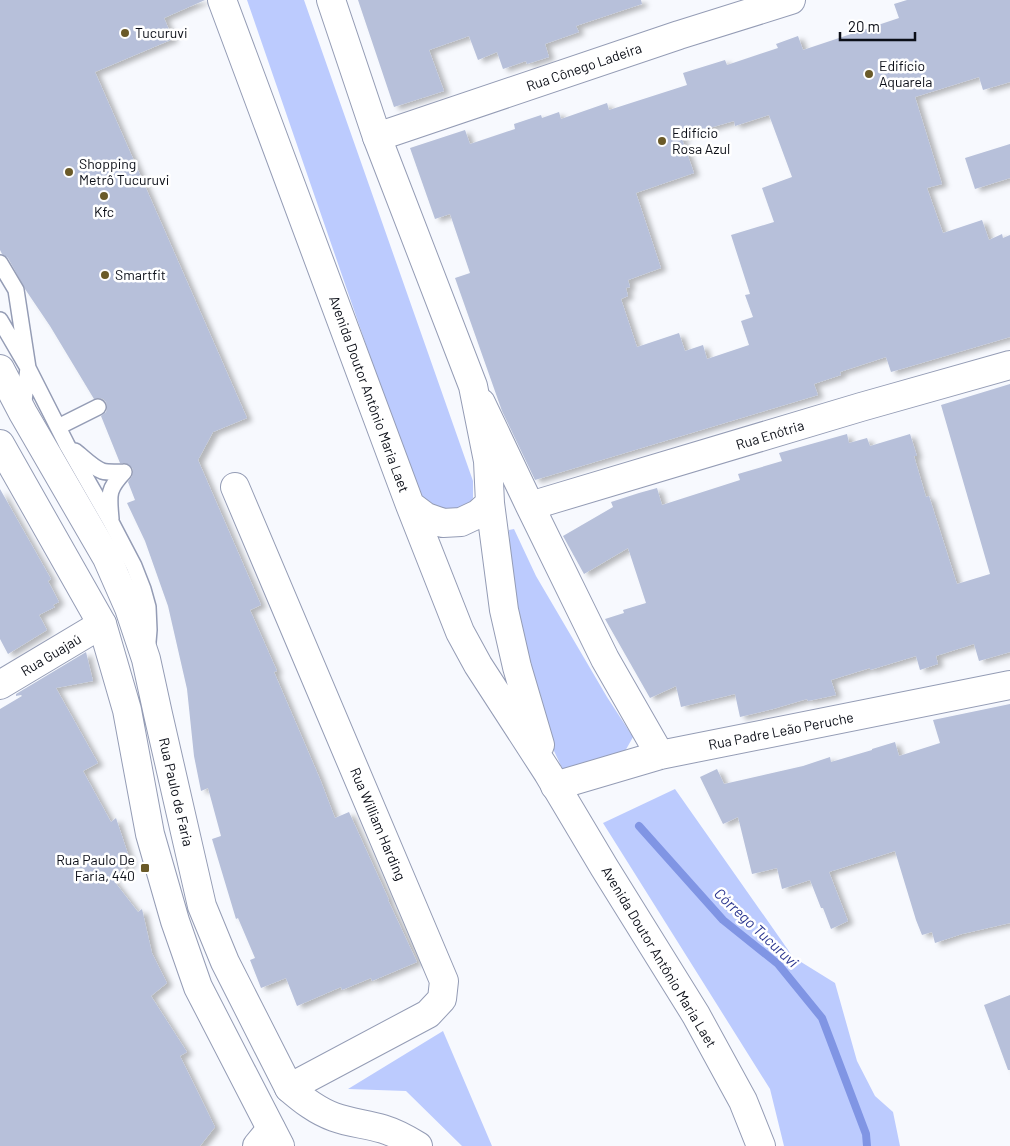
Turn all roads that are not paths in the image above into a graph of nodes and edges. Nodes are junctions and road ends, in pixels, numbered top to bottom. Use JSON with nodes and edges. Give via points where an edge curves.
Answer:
{"nodes":[{"id":1,"x":222,"y":0,"type":"edge"},
{"id":2,"x":331,"y":0,"type":"edge"},
{"id":3,"x":791,"y":0,"type":"edge"},
{"id":4,"x":377,"y":137,"type":"junction"},
{"id":5,"x":0,"y":263,"type":"edge"},
{"id":6,"x":0,"y":320,"type":"edge"},
{"id":7,"x":1010,"y":365,"type":"edge"},
{"id":8,"x":28,"y":368,"type":"junction"},
{"id":9,"x":0,"y":369,"type":"edge"},
{"id":10,"x":474,"y":386,"type":"junction"},
{"id":11,"x":98,"y":407,"type":"dead end"},
{"id":12,"x":23,"y":412,"type":"junction"},
{"id":13,"x":58,"y":427,"type":"junction"},
{"id":14,"x":0,"y":444,"type":"edge"},
{"id":15,"x":67,"y":445,"type":"junction"},
{"id":16,"x":235,"y":487,"type":"dead end"},
{"id":17,"x":490,"y":503,"type":"junction"},
{"id":18,"x":410,"y":505,"type":"junction"},
{"id":19,"x":530,"y":506,"type":"junction"},
{"id":20,"x":111,"y":522,"type":"junction"},
{"id":21,"x":102,"y":624,"type":"junction"},
{"id":22,"x":146,"y":659,"type":"junction"},
{"id":23,"x":0,"y":685,"type":"edge"},
{"id":24,"x":1010,"y":685,"type":"edge"},
{"id":25,"x":660,"y":755,"type":"junction"},
{"id":26,"x":551,"y":780,"type":"junction"},
{"id":27,"x":289,"y":1088,"type":"junction"},
{"id":28,"x":269,"y":1140,"type":"edge"},
{"id":29,"x":418,"y":1146,"type":"edge"},
{"id":30,"x":761,"y":1146,"type":"edge"}],
"edges":[{"from":1,"to":18,"type":"street","name":"Avenida Doutor Antônio Maria Laet"},
{"from":2,"to":4,"type":"street","name":"Avenida Doutor Antônio Maria Laet"},
{"from":3,"to":4,"type":"street","name":"Rua Cônego Ladeira"},
{"from":4,"to":10,"type":"street","name":"Avenida Doutor Antônio Maria Laet"},
{"from":5,"to":8,"type":"lane","via":[[16,290]]},
{"from":6,"to":8,"type":"lane"},
{"from":7,"to":19,"type":"street","name":"Rua Enótria"},
{"from":8,"to":12,"type":"lane"},
{"from":8,"to":13,"type":"lane"},
{"from":9,"to":12,"type":"street","name":"Rua Paulo de Faria"},
{"from":10,"to":17,"type":"street","name":"Avenida Doutor Antônio Maria Laet","via":[[488,461]]},
{"from":10,"to":19,"type":"street","name":"Avenida Doutor Antônio Maria Laet"},
{"from":11,"to":13,"type":"lane"},
{"from":12,"to":22,"type":"street","name":"Rua Paulo de Faria","via":[[107,558],[129,608]]},
{"from":13,"to":15,"type":"lane"},
{"from":14,"to":21,"type":"street"},
{"from":15,"to":20,"type":"lane"},
{"from":15,"to":20,"type":"lane","via":[[96,468],[124,472],[112,486],[109,501]]},
{"from":16,"to":27,"type":"street","name":"Rua William Harding","via":[[444,981],[442,999],[428,1014]]},
{"from":17,"to":18,"type":"street","via":[[478,514],[461,522],[443,523],[426,517]]},
{"from":17,"to":26,"type":"street","name":"Avenida Doutor Antônio Maria Laet","via":[[504,610],[517,667]]},
{"from":18,"to":26,"type":"street","name":"Avenida Doutor Antônio Maria Laet","via":[[460,632]]},
{"from":19,"to":25,"type":"street","name":"Avenida Doutor Antônio Maria Laet","via":[[606,659]]},
{"from":20,"to":22,"type":"lane","via":[[134,566],[148,607]]},
{"from":21,"to":23,"type":"street","name":"Rua Guajaú"},
{"from":21,"to":28,"type":"street","via":[[127,710],[150,834],[175,921],[198,987]]},
{"from":22,"to":27,"type":"street","name":"Rua Paulo de Faria","via":[[202,906],[225,962]]},
{"from":24,"to":25,"type":"street","name":"Rua Padre Leão Peruche"},
{"from":25,"to":26,"type":"street","name":"Rua Padre Leão Peruche"},
{"from":26,"to":30,"type":"street","name":"Avenida Doutor Antônio Maria Laet","via":[[696,1015],[743,1101]]},
{"from":27,"to":29,"type":"street","name":"Rua Paulo de Faria","via":[[318,1110],[335,1118],[384,1129]]}]}
